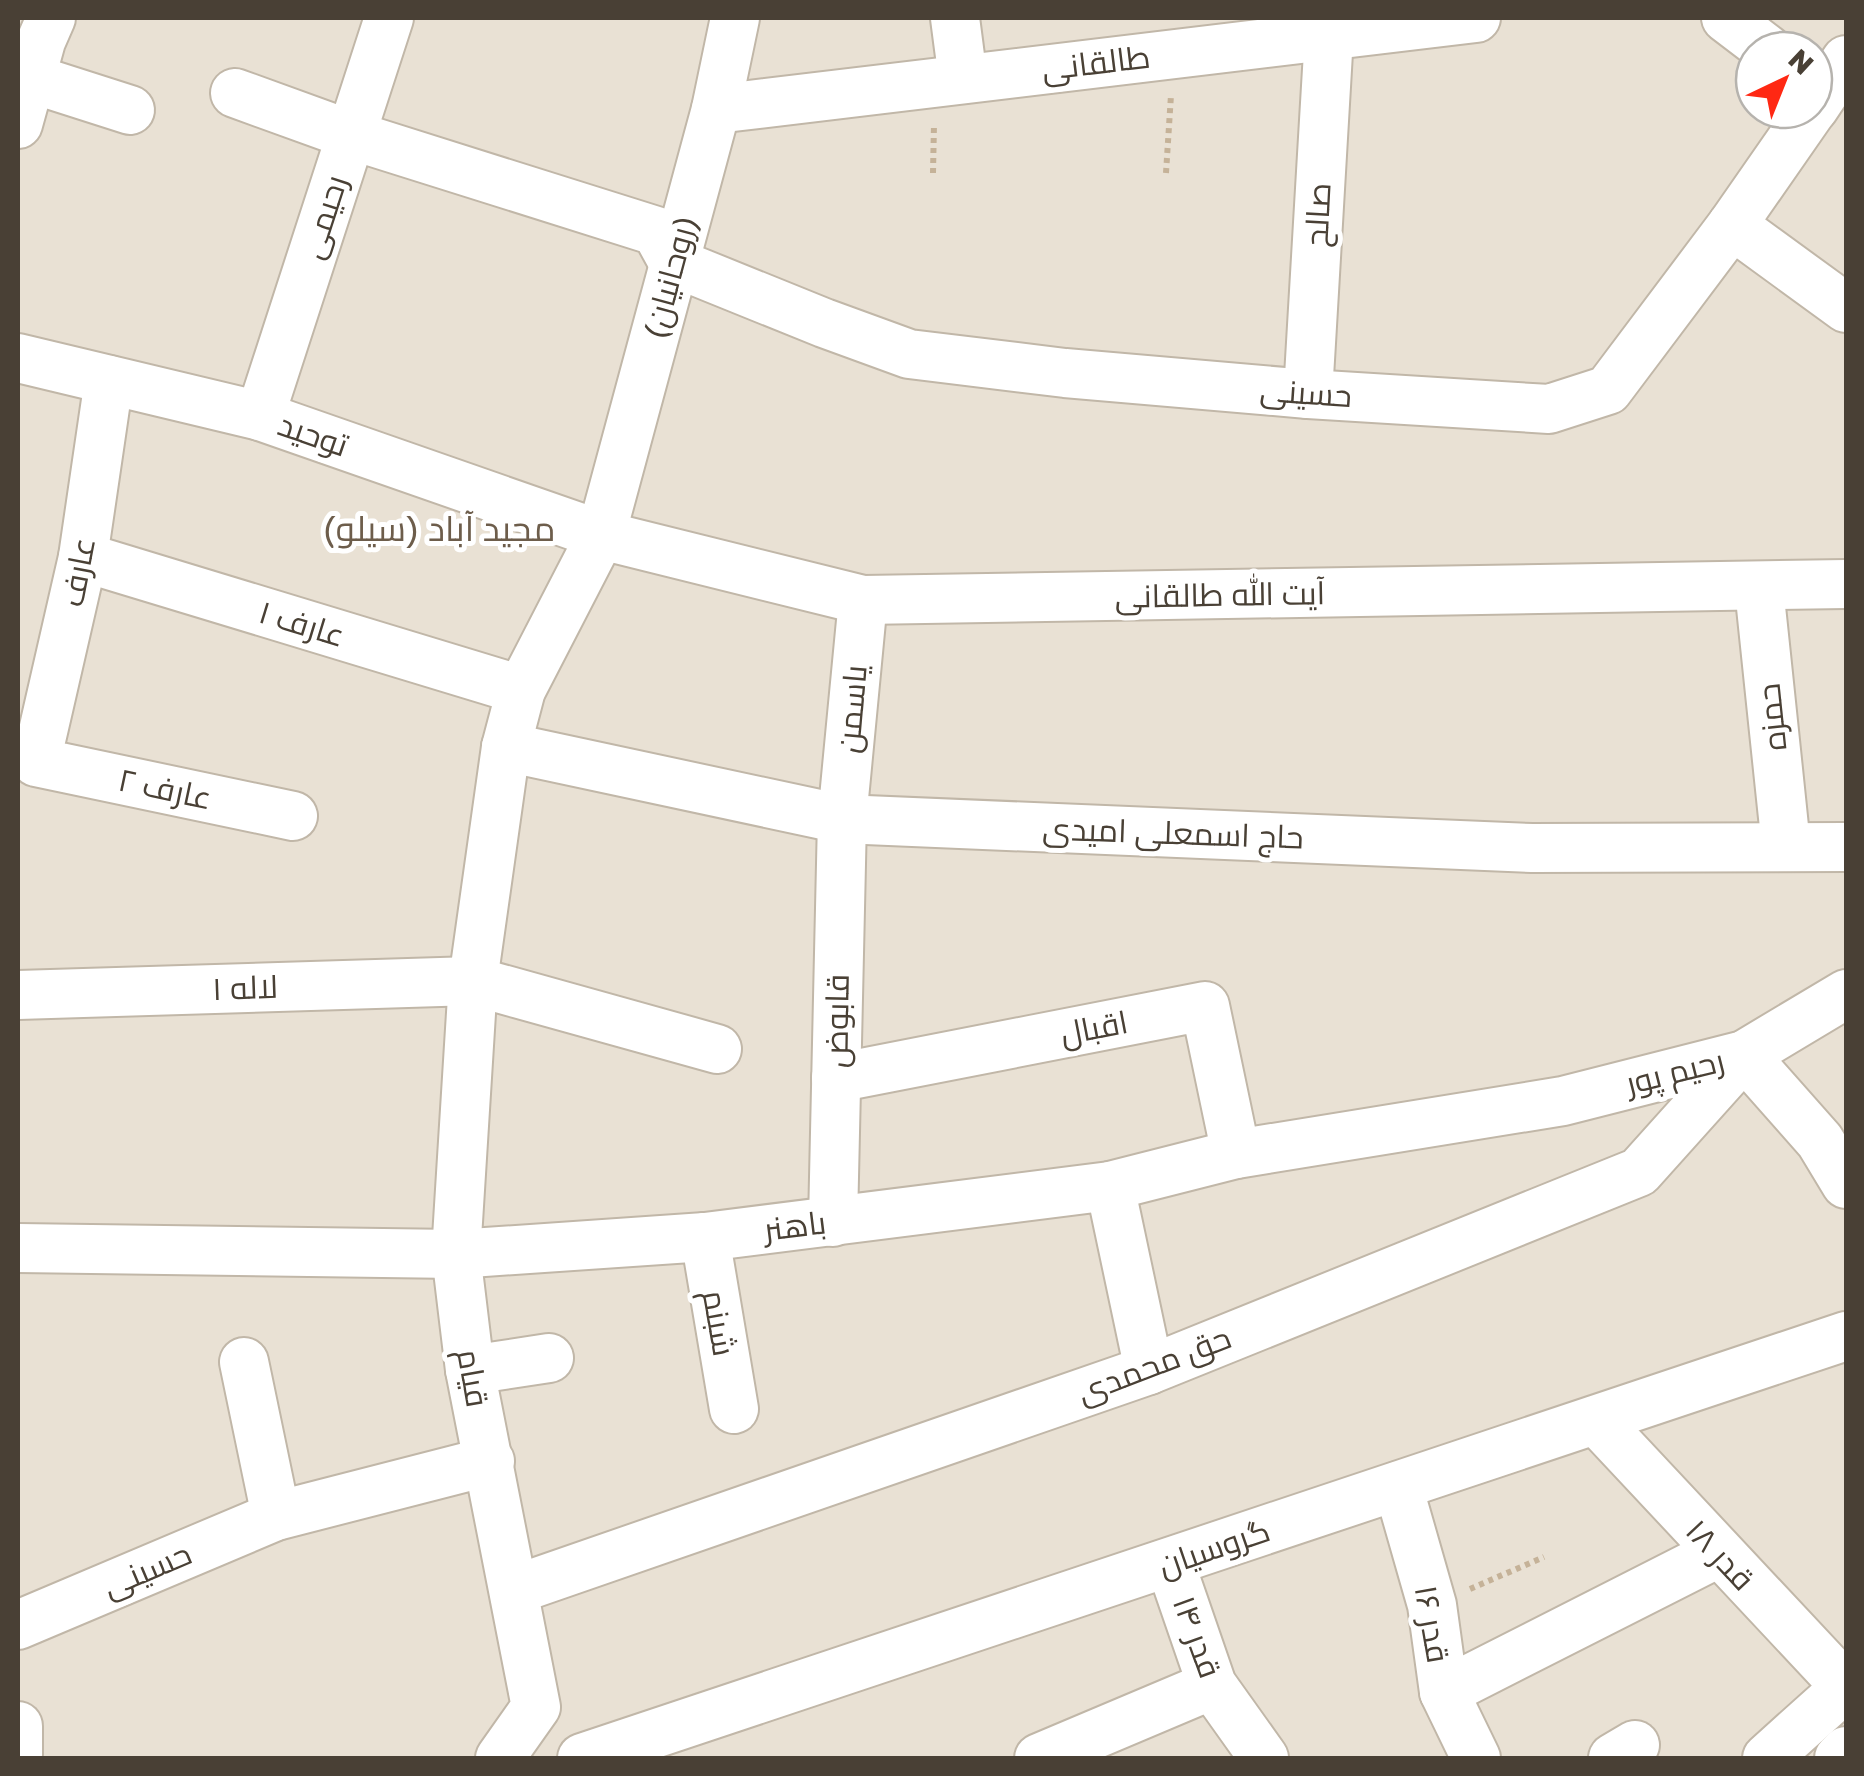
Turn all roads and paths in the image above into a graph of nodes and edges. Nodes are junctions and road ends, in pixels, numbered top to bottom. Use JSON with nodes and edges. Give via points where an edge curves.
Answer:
{"nodes":[{"id":1,"x":389,"y":18,"type":"edge"},
{"id":2,"x":735,"y":18,"type":"edge"},
{"id":3,"x":955,"y":18,"type":"edge"},
{"id":4,"x":1476,"y":18,"type":"edge"},
{"id":5,"x":1329,"y":26,"type":"edge"},
{"id":6,"x":36,"y":42,"type":"edge"},
{"id":7,"x":1174,"y":54,"type":"junction"},
{"id":8,"x":964,"y":79,"type":"junction"},
{"id":9,"x":235,"y":92,"type":"dead end"},
{"id":10,"x":716,"y":109,"type":"junction"},
{"id":11,"x":130,"y":110,"type":"dead end"},
{"id":12,"x":18,"y":124,"type":"edge"},
{"id":13,"x":1800,"y":130,"type":"edge"},
{"id":14,"x":351,"y":135,"type":"junction"},
{"id":15,"x":1166,"y":173,"type":"dead end"},
{"id":16,"x":1732,"y":224,"type":"junction"},
{"id":17,"x":674,"y":262,"type":"junction"},
{"id":18,"x":1846,"y":308,"type":"edge"},
{"id":19,"x":18,"y":358,"type":"edge"},
{"id":20,"x":110,"y":380,"type":"junction"},
{"id":21,"x":1308,"y":394,"type":"junction"},
{"id":22,"x":260,"y":416,"type":"junction"},
{"id":23,"x":601,"y":535,"type":"junction"},
{"id":24,"x":83,"y":557,"type":"junction"},
{"id":25,"x":1846,"y":584,"type":"edge"},
{"id":26,"x":1759,"y":588,"type":"junction"},
{"id":27,"x":863,"y":600,"type":"junction"},
{"id":28,"x":521,"y":690,"type":"junction"},
{"id":29,"x":506,"y":747,"type":"junction"},
{"id":30,"x":36,"y":762,"type":"joint"},
{"id":31,"x":294,"y":816,"type":"dead end"},
{"id":32,"x":842,"y":819,"type":"junction"},
{"id":33,"x":1786,"y":846,"type":"junction"},
{"id":34,"x":1846,"y":847,"type":"edge"},
{"id":35,"x":472,"y":981,"type":"junction"},
{"id":36,"x":1846,"y":994,"type":"edge"},
{"id":37,"x":18,"y":995,"type":"edge"},
{"id":38,"x":717,"y":1049,"type":"dead end"},
{"id":39,"x":1744,"y":1055,"type":"junction"},
{"id":40,"x":836,"y":1078,"type":"junction"},
{"id":41,"x":1564,"y":1101,"type":"joint"},
{"id":42,"x":1236,"y":1154,"type":"junction"},
{"id":43,"x":1846,"y":1184,"type":"edge"},
{"id":44,"x":1110,"y":1186,"type":"junction"},
{"id":45,"x":833,"y":1222,"type":"junction"},
{"id":46,"x":704,"y":1237,"type":"junction"},
{"id":47,"x":18,"y":1248,"type":"edge"},
{"id":48,"x":456,"y":1254,"type":"junction"},
{"id":49,"x":1845,"y":1340,"type":"edge"},
{"id":50,"x":549,"y":1358,"type":"dead end"},
{"id":51,"x":244,"y":1362,"type":"dead end"},
{"id":52,"x":470,"y":1370,"type":"junction"},
{"id":53,"x":1149,"y":1370,"type":"junction"},
{"id":54,"x":734,"y":1410,"type":"dead end"},
{"id":55,"x":1596,"y":1420,"type":"junction"},
{"id":56,"x":490,"y":1461,"type":"junction"},
{"id":57,"x":1398,"y":1486,"type":"junction"},
{"id":58,"x":276,"y":1516,"type":"junction"},
{"id":59,"x":1718,"y":1554,"type":"junction"},
{"id":60,"x":1544,"y":1557,"type":"dead end"},
{"id":61,"x":1170,"y":1562,"type":"junction"},
{"id":62,"x":514,"y":1590,"type":"junction"},
{"id":63,"x":1432,"y":1606,"type":"junction"},
{"id":64,"x":18,"y":1625,"type":"edge"},
{"id":65,"x":1212,"y":1685,"type":"junction"},
{"id":66,"x":1846,"y":1687,"type":"edge"},
{"id":67,"x":1444,"y":1692,"type":"junction"},
{"id":68,"x":18,"y":1726,"type":"edge"},
{"id":69,"x":1846,"y":1752,"type":"edge"},
{"id":70,"x":18,"y":1755,"type":"edge"},
{"id":71,"x":607,"y":1755,"type":"edge"},
{"id":72,"x":500,"y":1758,"type":"edge"},
{"id":73,"x":1039,"y":1758,"type":"edge"},
{"id":74,"x":1264,"y":1758,"type":"edge"},
{"id":75,"x":1476,"y":1758,"type":"edge"},
{"id":76,"x":1767,"y":1758,"type":"edge"},
{"id":77,"x":1839,"y":1758,"type":"edge"}],
"edges":[{"from":1,"to":14,"type":"street","name":"رحیمی"},
{"from":2,"to":10,"type":"street","name":"(روحانیان)"},
{"from":3,"to":8,"type":"street"},
{"from":4,"to":5,"type":"street","name":"طالقانی"},
{"from":5,"to":7,"type":"street","name":"طالقانی"},
{"from":5,"to":21,"type":"street","name":"صالح"},
{"from":6,"to":11,"type":"street"},
{"from":6,"to":12,"type":"street"},
{"from":7,"to":8,"type":"street","name":"طالقانی"},
{"from":7,"to":15,"type":"path"},
{"from":8,"to":10,"type":"street","name":"طالقانی"},
{"from":9,"to":14,"type":"street"},
{"from":10,"to":17,"type":"street","name":"(روحانیان)"},
{"from":13,"to":16,"type":"street","name":"حسینی"},
{"from":14,"to":17,"type":"street","via":[[656,231]]},
{"from":14,"to":22,"type":"street","name":"رحیمی"},
{"from":16,"to":18,"type":"street"},
{"from":16,"to":21,"type":"street","name":"حسینی","via":[[1608,390],[1550,409]]},
{"from":17,"to":21,"type":"street","name":"حسینی","via":[[909,354]]},
{"from":17,"to":23,"type":"street","name":"(روحانیان)"},
{"from":19,"to":20,"type":"street","name":"توحید"},
{"from":20,"to":22,"type":"street","name":"توحید"},
{"from":20,"to":24,"type":"street","name":"عارف"},
{"from":22,"to":23,"type":"street","name":"توحید"},
{"from":23,"to":27,"type":"street","name":"آیت الله طالقانی"},
{"from":23,"to":28,"type":"street"},
{"from":24,"to":28,"type":"street","name":"عارف ۱"},
{"from":24,"to":30,"type":"street","name":"عارف"},
{"from":25,"to":26,"type":"street","name":"آیت الله طالقانی"},
{"from":26,"to":27,"type":"street","name":"آیت الله طالقانی"},
{"from":26,"to":33,"type":"street","name":"حمزه"},
{"from":27,"to":32,"type":"street","name":"یاسمن"},
{"from":28,"to":29,"type":"street"},
{"from":29,"to":32,"type":"street","name":"حاج اسمعلی امیدی"},
{"from":29,"to":35,"type":"street"},
{"from":30,"to":31,"type":"street","name":"عارف ۲"},
{"from":32,"to":33,"type":"street","name":"حاج اسمعلی امیدی","via":[[1532,848]]},
{"from":32,"to":40,"type":"street","name":"قابوض"},
{"from":33,"to":34,"type":"street","name":"حاج اسمعلی امیدی"},
{"from":35,"to":37,"type":"street","name":"لاله ۱"},
{"from":35,"to":38,"type":"street"},
{"from":35,"to":48,"type":"street","name":"قیام"},
{"from":36,"to":39,"type":"street"},
{"from":39,"to":41,"type":"street","name":"رحیم پور"},
{"from":39,"to":43,"type":"street","name":"رحیم پور","via":[[1820,1141]]},
{"from":39,"to":53,"type":"street","name":"حق محمدی","via":[[1638,1172]]},
{"from":40,"to":42,"type":"street","name":"اقبال","via":[[1204,1006]]},
{"from":40,"to":45,"type":"street","name":"قابوض"},
{"from":41,"to":42,"type":"street","name":"باهنر"},
{"from":42,"to":44,"type":"street","name":"باهنر"},
{"from":44,"to":45,"type":"street","name":"باهنر"},
{"from":44,"to":53,"type":"street"},
{"from":45,"to":46,"type":"street","name":"باهنر"},
{"from":46,"to":48,"type":"street","name":"باهنر"},
{"from":46,"to":54,"type":"street","name":"شبنم"},
{"from":47,"to":48,"type":"street","name":"باهنر"},
{"from":48,"to":52,"type":"street","name":"قیام"},
{"from":49,"to":55,"type":"street","name":"گروسیان"},
{"from":50,"to":52,"type":"street"},
{"from":51,"to":58,"type":"street"},
{"from":52,"to":56,"type":"street","name":"قیام"},
{"from":53,"to":62,"type":"street","name":"حق محمدی"},
{"from":55,"to":57,"type":"street","name":"گروسیان"},
{"from":55,"to":59,"type":"street","name":"قدر ۱۸"},
{"from":56,"to":58,"type":"street","name":"حسینی"},
{"from":56,"to":62,"type":"street","name":"قیام"},
{"from":57,"to":61,"type":"street","name":"گروسیان"},
{"from":57,"to":63,"type":"street","name":"قدر ۱۶"},
{"from":58,"to":64,"type":"street","name":"حسینی"},
{"from":59,"to":66,"type":"street","name":"قدر ۱۸"},
{"from":59,"to":67,"type":"street"},
{"from":60,"to":63,"type":"path"},
{"from":61,"to":65,"type":"street","name":"قدر ۱۴"},
{"from":61,"to":71,"type":"street","name":"گروسیان"},
{"from":62,"to":72,"type":"street","name":"قیام","via":[[536,1707]]},
{"from":63,"to":67,"type":"street","name":"قدر ۱۶"},
{"from":65,"to":73,"type":"street"},
{"from":65,"to":74,"type":"street","name":"قدر ۱۴"},
{"from":66,"to":76,"type":"street"},
{"from":67,"to":75,"type":"street","name":"قدر ۱۶"},
{"from":68,"to":70,"type":"street"},
{"from":69,"to":77,"type":"street"}]}
